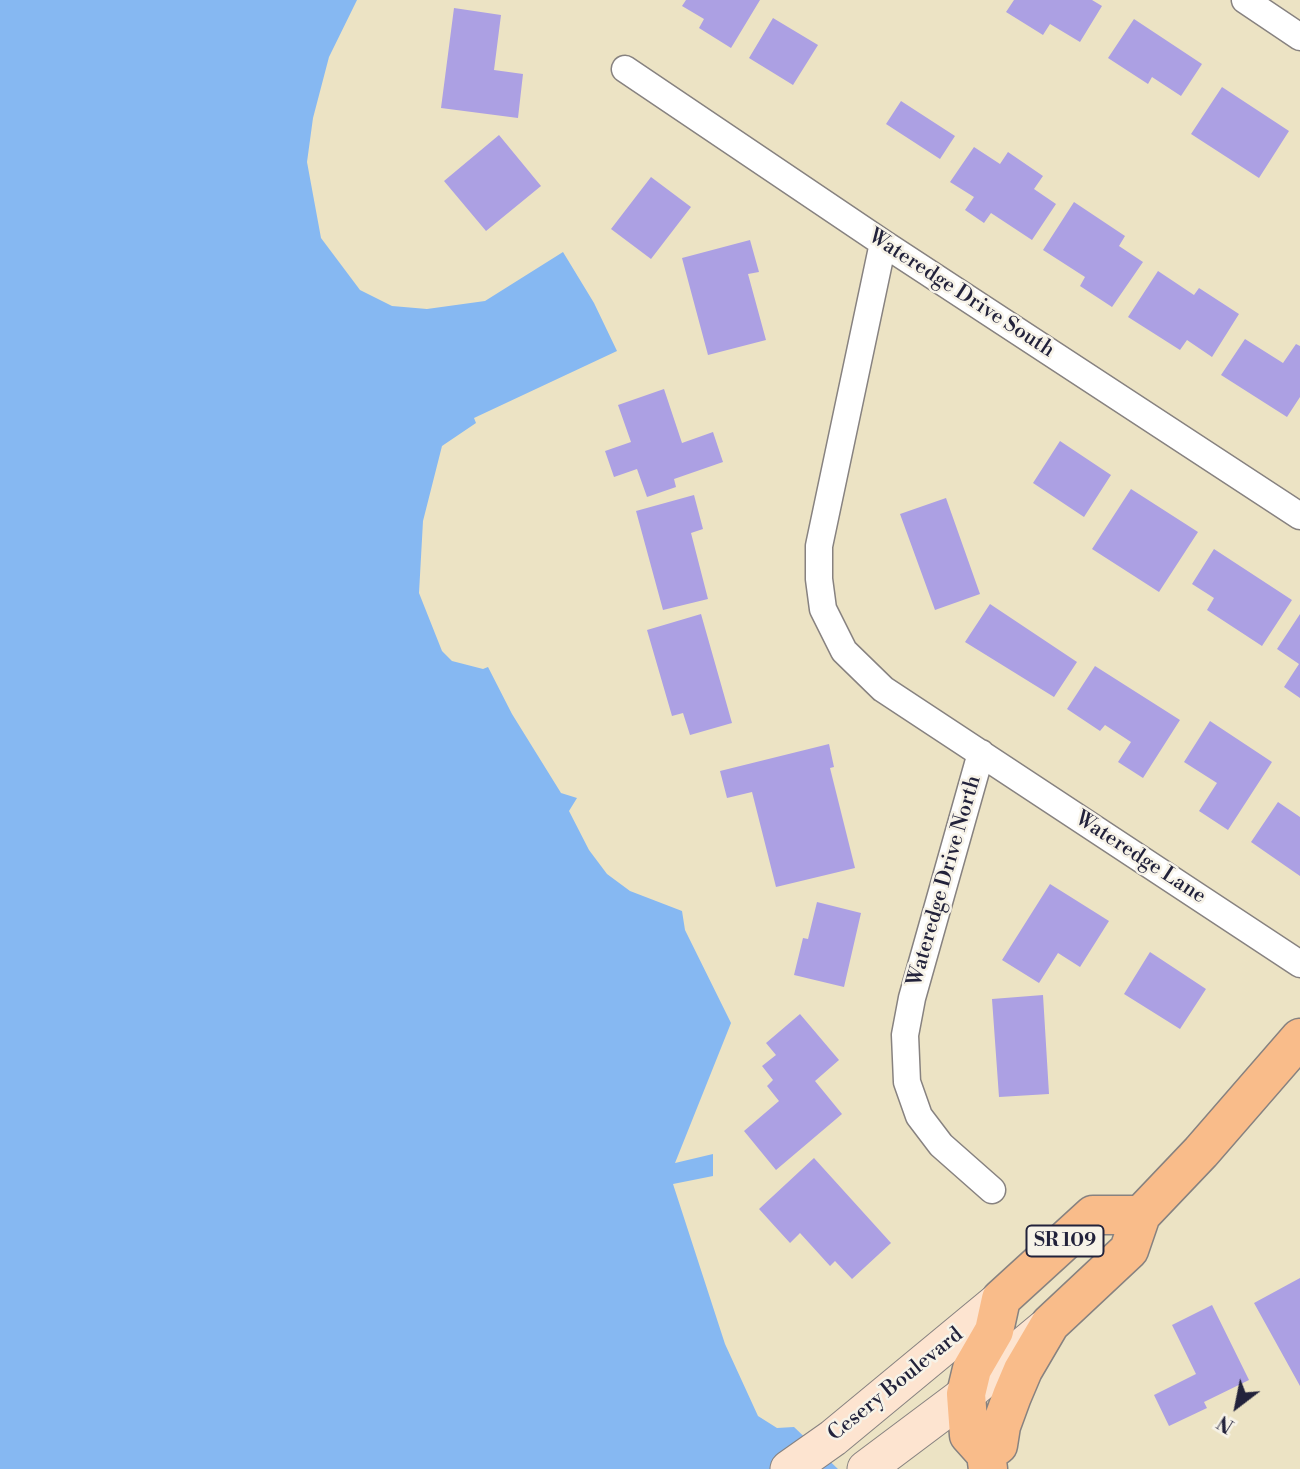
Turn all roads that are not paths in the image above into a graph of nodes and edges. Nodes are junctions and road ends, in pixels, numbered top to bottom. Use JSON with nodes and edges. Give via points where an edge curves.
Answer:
{"nodes":[{"id":1,"x":1245,"y":0,"type":"edge"},
{"id":2,"x":1300,"y":37,"type":"edge"},
{"id":3,"x":625,"y":69,"type":"dead end"},
{"id":4,"x":883,"y":243,"type":"junction"},
{"id":5,"x":1300,"y":516,"type":"edge"},
{"id":6,"x":981,"y":753,"type":"junction"},
{"id":7,"x":1300,"y":964,"type":"edge"},
{"id":8,"x":1300,"y":1038,"type":"edge"},
{"id":9,"x":992,"y":1190,"type":"dead end"},
{"id":10,"x":1140,"y":1215,"type":"junction"},
{"id":11,"x":1001,"y":1299,"type":"junction"},
{"id":12,"x":1050,"y":1324,"type":"junction"},
{"id":13,"x":965,"y":1394,"type":"junction"},
{"id":14,"x":987,"y":1462,"type":"edge"},
{"id":15,"x":789,"y":1469,"type":"edge"},
{"id":16,"x":866,"y":1469,"type":"edge"}],
"edges":[{"from":1,"to":2,"type":"street"},
{"from":3,"to":4,"type":"street","name":"Wateredge Drive South"},
{"from":4,"to":5,"type":"street","name":"Wateredge Drive South"},
{"from":4,"to":6,"type":"street","name":"Wateredge Drive North","via":[[819,546],[823,609],[844,651],[860,669]]},
{"from":6,"to":7,"type":"street","name":"Wateredge Lane"},
{"from":6,"to":9,"type":"street","name":"Wateredge Drive North","via":[[905,1035],[907,1082],[919,1116],[941,1145]]},
{"from":8,"to":10,"type":"main road","number":"SR 109","via":[[1201,1153]]},
{"from":10,"to":11,"type":"main road","number":"SR 109","via":[[1093,1215]]},
{"from":10,"to":12,"type":"main road","number":"SR 109","via":[[1129,1250]]},
{"from":11,"to":13,"type":"main road","via":[[994,1331],[972,1369]]},
{"from":11,"to":15,"type":"main road","name":"Cesery Boulevard","number":"SR 109"},
{"from":12,"to":13,"type":"main road","number":"SR 109"},
{"from":12,"to":14,"type":"main road","via":[[1023,1370],[998,1445]]},
{"from":13,"to":14,"type":"main road","via":[[969,1435]]},
{"from":13,"to":16,"type":"main road","number":"SR 109"}]}
